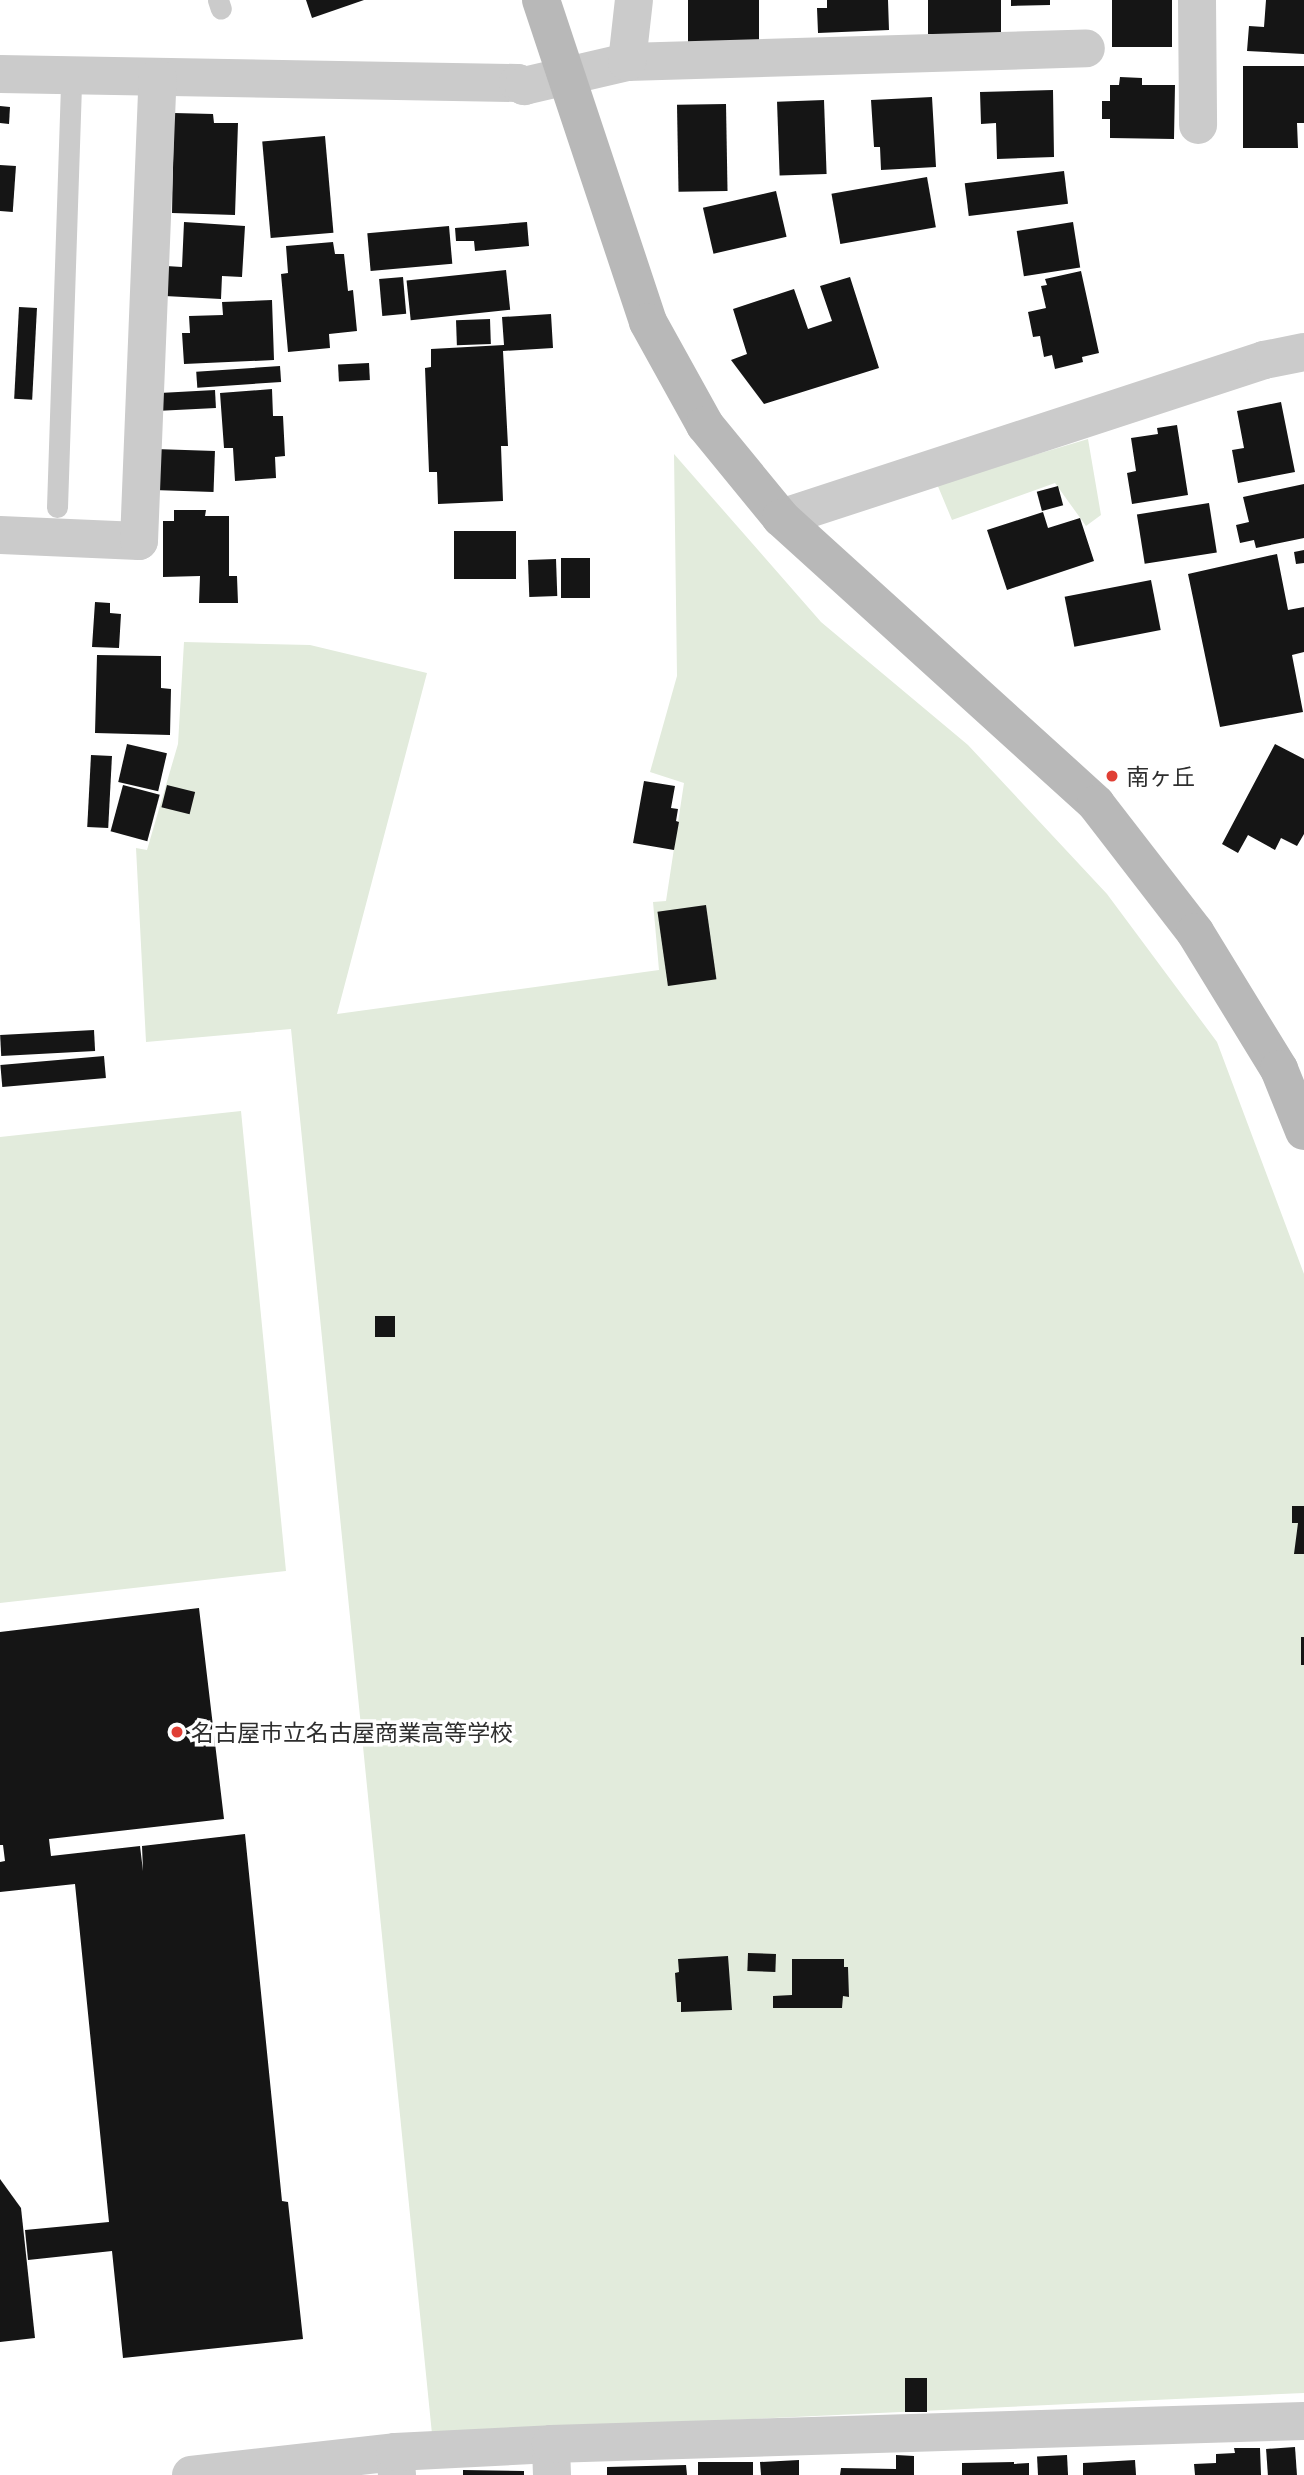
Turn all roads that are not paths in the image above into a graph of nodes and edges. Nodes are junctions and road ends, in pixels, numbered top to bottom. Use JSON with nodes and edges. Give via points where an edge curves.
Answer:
{"nodes":[{"id":1,"x":634,"y":0,"type":"edge"},
{"id":2,"x":1197,"y":0,"type":"edge"},
{"id":3,"x":544,"y":4,"type":"edge"},
{"id":4,"x":1087,"y":47,"type":"dead end"},
{"id":5,"x":626,"y":62,"type":"junction"},
{"id":6,"x":0,"y":74,"type":"edge"},
{"id":7,"x":71,"y":77,"type":"junction"},
{"id":8,"x":158,"y":78,"type":"junction"},
{"id":9,"x":567,"y":78,"type":"junction"},
{"id":10,"x":1199,"y":125,"type":"dead end"},
{"id":11,"x":1304,"y":352,"type":"edge"},
{"id":12,"x":57,"y":508,"type":"dead end"},
{"id":13,"x":781,"y":518,"type":"junction"},
{"id":14,"x":0,"y":536,"type":"edge"},
{"id":15,"x":1304,"y":1131,"type":"edge"},
{"id":16,"x":1304,"y":2421,"type":"edge"},
{"id":17,"x":551,"y":2460,"type":"edge"},
{"id":18,"x":396,"y":2463,"type":"edge"},
{"id":19,"x":191,"y":2475,"type":"edge"}],
"edges":[{"from":1,"to":5,"type":"street"},
{"from":2,"to":10,"type":"street"},
{"from":3,"to":9,"type":"street"},
{"from":4,"to":5,"type":"street"},
{"from":5,"to":9,"type":"street"},
{"from":6,"to":7,"type":"street"},
{"from":7,"to":8,"type":"street"},
{"from":7,"to":12,"type":"lane"},
{"from":8,"to":9,"type":"street","via":[[524,86]]},
{"from":8,"to":14,"type":"street","via":[[139,541]]},
{"from":9,"to":13,"type":"street","via":[[648,322],[705,425]]},
{"from":11,"to":13,"type":"street","via":[[1264,360]]},
{"from":13,"to":15,"type":"street","via":[[1096,804],[1195,932],[1279,1069]]},
{"from":16,"to":17,"type":"street"},
{"from":17,"to":18,"type":"street"},
{"from":18,"to":19,"type":"street"}]}
